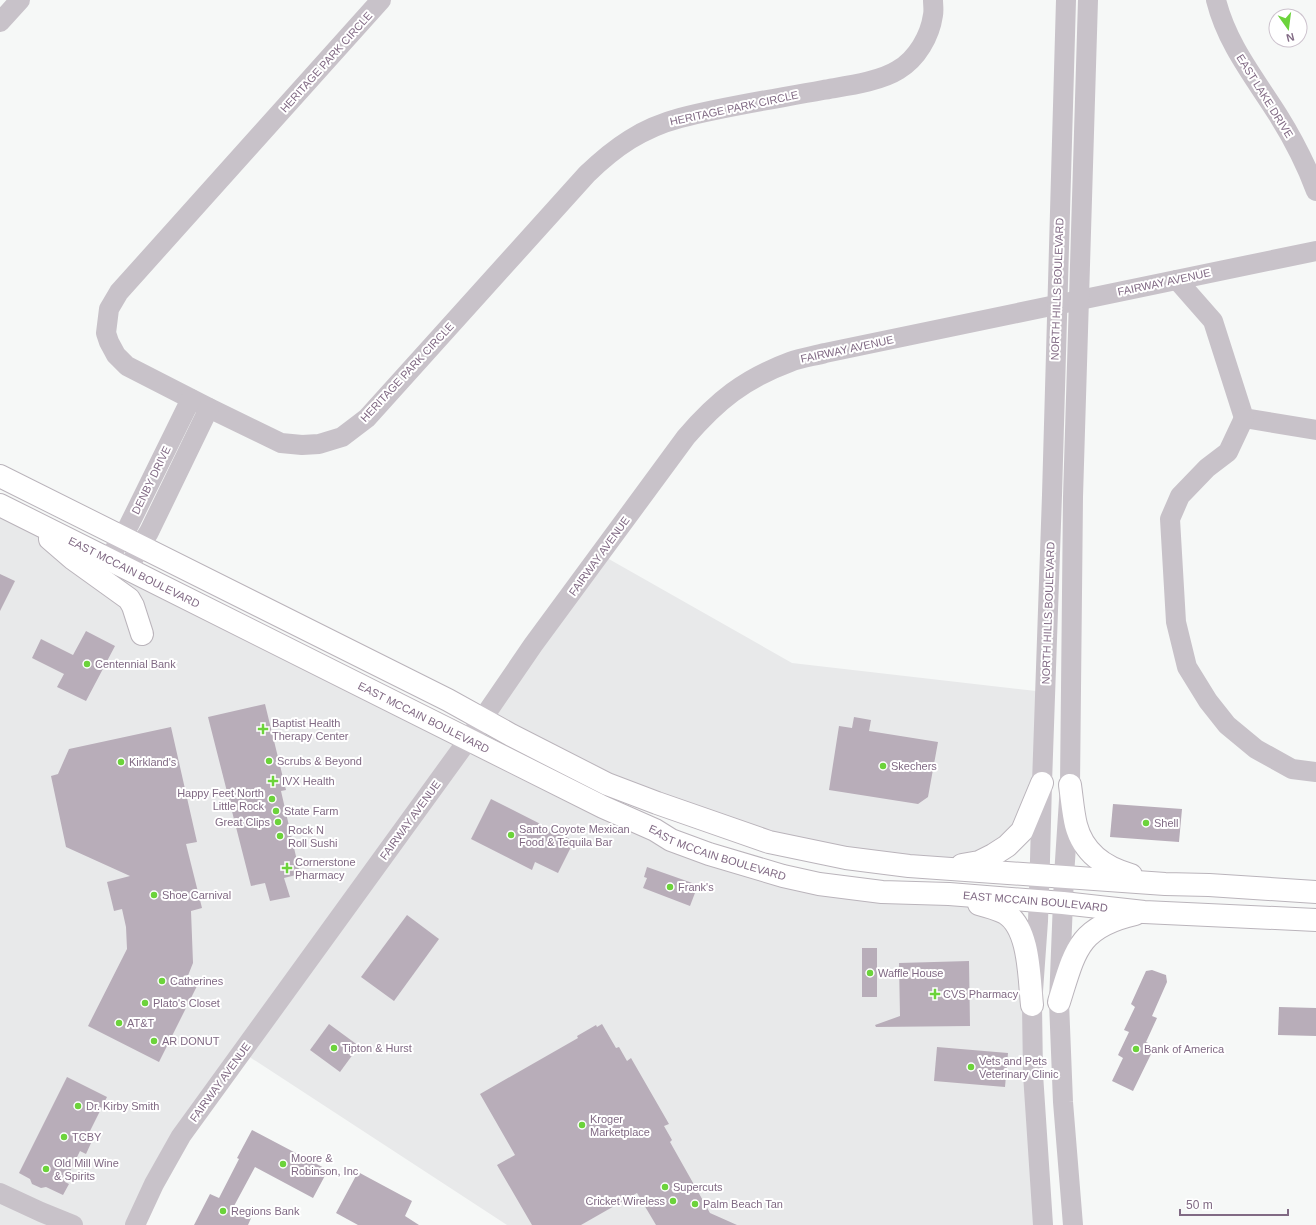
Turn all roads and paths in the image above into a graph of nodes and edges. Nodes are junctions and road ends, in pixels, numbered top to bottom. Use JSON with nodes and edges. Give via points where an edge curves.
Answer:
{"nodes":[{"id":1,"x":20,"y":0,"type":"edge"},
{"id":2,"x":381,"y":0,"type":"edge"},
{"id":3,"x":933,"y":0,"type":"edge"},
{"id":4,"x":1066,"y":0,"type":"edge"},
{"id":5,"x":1088,"y":0,"type":"edge"},
{"id":6,"x":1216,"y":0,"type":"edge"},
{"id":7,"x":0,"y":22,"type":"edge"},
{"id":8,"x":1316,"y":191,"type":"edge"},
{"id":9,"x":1316,"y":251,"type":"edge"},
{"id":10,"x":1177,"y":280,"type":"junction"},
{"id":11,"x":1080,"y":300,"type":"junction"},
{"id":12,"x":1057,"y":305,"type":"junction"},
{"id":13,"x":191,"y":399,"type":"junction"},
{"id":14,"x":208,"y":408,"type":"junction"},
{"id":15,"x":1244,"y":418,"type":"junction"},
{"id":16,"x":1316,"y":430,"type":"edge"},
{"id":17,"x":0,"y":476,"type":"edge"},
{"id":18,"x":0,"y":505,"type":"edge"},
{"id":19,"x":25,"y":517,"type":"junction"},
{"id":20,"x":131,"y":541,"type":"junction"},
{"id":21,"x":109,"y":559,"type":"junction"},
{"id":22,"x":128,"y":569,"type":"junction"},
{"id":23,"x":142,"y":634,"type":"dead end"},
{"id":24,"x":482,"y":719,"type":"junction"},
{"id":25,"x":468,"y":740,"type":"junction"},
{"id":26,"x":1316,"y":772,"type":"edge"},
{"id":27,"x":1042,"y":783,"type":"junction"},
{"id":28,"x":1070,"y":785,"type":"junction"},
{"id":29,"x":944,"y":868,"type":"junction"},
{"id":30,"x":1040,"y":875,"type":"junction"},
{"id":31,"x":1064,"y":876,"type":"junction"},
{"id":32,"x":1156,"y":882,"type":"junction"},
{"id":33,"x":1316,"y":892,"type":"edge"},
{"id":34,"x":949,"y":894,"type":"junction"},
{"id":35,"x":1038,"y":902,"type":"junction"},
{"id":36,"x":1063,"y":903,"type":"junction"},
{"id":37,"x":1144,"y":912,"type":"junction"},
{"id":38,"x":1316,"y":920,"type":"edge"},
{"id":39,"x":1060,"y":1002,"type":"junction"},
{"id":40,"x":1032,"y":1005,"type":"junction"},
{"id":41,"x":0,"y":1193,"type":"edge"},
{"id":42,"x":73,"y":1225,"type":"edge"},
{"id":43,"x":135,"y":1225,"type":"edge"},
{"id":44,"x":1043,"y":1225,"type":"edge"},
{"id":45,"x":1073,"y":1225,"type":"edge"}],
"edges":[{"from":1,"to":7,"type":"street"},
{"from":2,"to":13,"type":"street","name":"HERITAGE PARK CIRCLE","via":[[119,292],[109,309],[106,332],[116,355],[127,366]]},
{"from":3,"to":14,"type":"street","name":"HERITAGE PARK CIRCLE","via":[[934,15],[928,35],[919,51],[900,69],[888,75],[850,85],[679,118],[629,139],[608,154],[367,418],[342,437],[319,444],[281,442]]},
{"from":4,"to":12,"type":"street","name":"NORTH HILLS BOULEVARD"},
{"from":5,"to":11,"type":"street","name":"NORTH HILLS BOULEVARD"},
{"from":6,"to":8,"type":"street","name":"EAST LAKE DRIVE","via":[[1230,40],[1294,142]]},
{"from":9,"to":10,"type":"street","name":"FAIRWAY AVENUE"},
{"from":10,"to":11,"type":"street","name":"FAIRWAY AVENUE"},
{"from":10,"to":15,"type":"street","via":[[1213,321]]},
{"from":11,"to":12,"type":"street","name":"FAIRWAY AVENUE"},
{"from":11,"to":28,"type":"street","name":"NORTH HILLS BOULEVARD"},
{"from":12,"to":24,"type":"street","name":"FAIRWAY AVENUE","via":[[825,353],[791,362],[764,373],[738,388],[716,405],[686,437],[533,645]]},
{"from":12,"to":27,"type":"street","name":"NORTH HILLS BOULEVARD"},
{"from":13,"to":14,"type":"street","name":"HERITAGE PARK CIRCLE"},
{"from":13,"to":20,"type":"street","name":"DENBY DRIVE","via":[[129,525]]},
{"from":14,"to":20,"type":"street","name":"DENBY DRIVE","via":[[149,532]]},
{"from":15,"to":16,"type":"street"},
{"from":15,"to":26,"type":"street","via":[[1228,452],[1207,468],[1180,496],[1170,519],[1176,622],[1187,667],[1208,701],[1227,725],[1256,749],[1292,769]]},
{"from":17,"to":20,"type":"main road"},
{"from":18,"to":19,"type":"main road","name":"EAST MCCAIN BOULEVARD"},
{"from":19,"to":21,"type":"main road","name":"EAST MCCAIN BOULEVARD"},
{"from":19,"to":23,"type":"main road","via":[[72,558],[129,599]]},
{"from":20,"to":21,"type":"street","name":"DENBY DRIVE"},
{"from":20,"to":22,"type":"street","name":"DENBY DRIVE"},
{"from":20,"to":24,"type":"main road"},
{"from":21,"to":22,"type":"main road","name":"EAST MCCAIN BOULEVARD"},
{"from":22,"to":25,"type":"main road","name":"EAST MCCAIN BOULEVARD"},
{"from":24,"to":25,"type":"street","name":"FAIRWAY AVENUE"},
{"from":24,"to":29,"type":"main road","via":[[607,784],[769,842],[853,859]]},
{"from":25,"to":34,"type":"main road","name":"EAST MCCAIN BOULEVARD","via":[[671,840],[709,854],[819,884],[882,892]]},
{"from":25,"to":43,"type":"street","name":"FAIRWAY AVENUE","via":[[180,1136]]},
{"from":27,"to":29,"type":"main road","via":[[1022,831],[1007,846],[979,862]]},
{"from":27,"to":30,"type":"street","name":"NORTH HILLS BOULEVARD"},
{"from":28,"to":31,"type":"street","name":"NORTH HILLS BOULEVARD"},
{"from":28,"to":32,"type":"main road","via":[[1076,825],[1087,849],[1105,865]]},
{"from":29,"to":30,"type":"main road"},
{"from":30,"to":31,"type":"main road"},
{"from":30,"to":35,"type":"street","name":"NORTH HILLS BOULEVARD"},
{"from":31,"to":32,"type":"main road"},
{"from":31,"to":36,"type":"street","name":"NORTH HILLS BOULEVARD"},
{"from":32,"to":33,"type":"main road"},
{"from":34,"to":35,"type":"main road","name":"EAST MCCAIN BOULEVARD"},
{"from":34,"to":40,"type":"main road","via":[[1005,913],[1016,924],[1025,946]]},
{"from":35,"to":36,"type":"main road","name":"EAST MCCAIN BOULEVARD"},
{"from":35,"to":40,"type":"street","name":"NORTH HILLS BOULEVARD"},
{"from":36,"to":37,"type":"main road","name":"EAST MCCAIN BOULEVARD"},
{"from":36,"to":39,"type":"street","name":"NORTH HILLS BOULEVARD"},
{"from":37,"to":38,"type":"main road","name":"EAST MCCAIN BOULEVARD"},
{"from":37,"to":39,"type":"main road","via":[[1120,917],[1099,926],[1086,937],[1076,951]]},
{"from":39,"to":45,"type":"street","name":"NORTH HILLS BOULEVARD","via":[[1063,1102]]},
{"from":40,"to":44,"type":"street","name":"NORTH HILLS BOULEVARD","via":[[1033,1074]]},
{"from":41,"to":42,"type":"street"}]}
